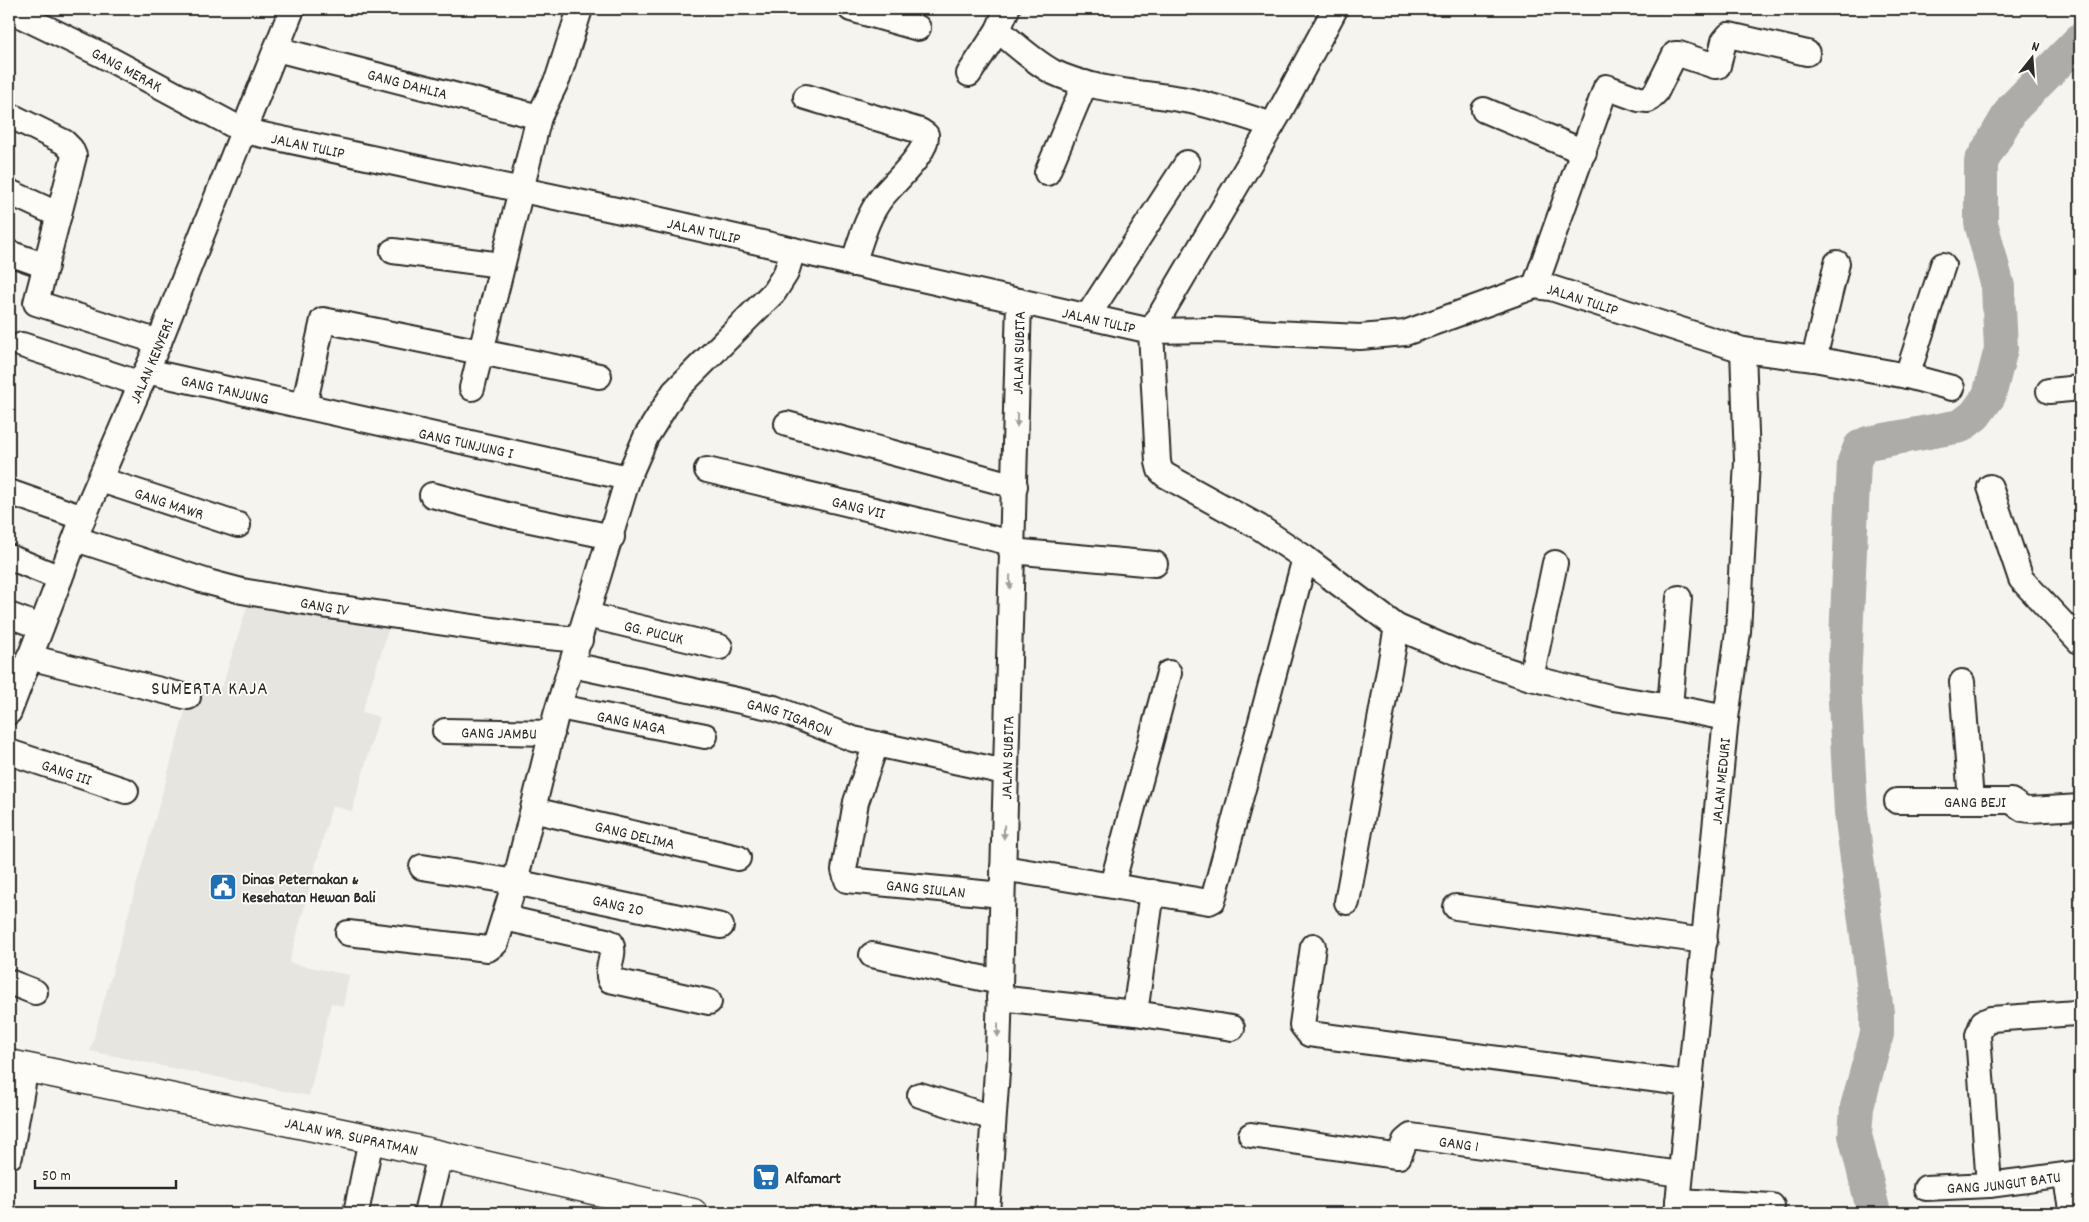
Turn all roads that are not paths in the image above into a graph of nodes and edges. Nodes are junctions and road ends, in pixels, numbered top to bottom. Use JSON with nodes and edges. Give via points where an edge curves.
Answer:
{"nodes":[{"id":1,"x":292,"y":9,"type":"edge"},
{"id":2,"x":580,"y":9,"type":"edge"},
{"id":3,"x":851,"y":9,"type":"edge"},
{"id":4,"x":1335,"y":9,"type":"edge"},
{"id":5,"x":9,"y":10,"type":"edge"},
{"id":6,"x":1003,"y":19,"type":"edge"},
{"id":7,"x":918,"y":28,"type":"dead end"},
{"id":8,"x":276,"y":49,"type":"junction"},
{"id":9,"x":1807,"y":53,"type":"dead end"},
{"id":10,"x":968,"y":74,"type":"dead end"},
{"id":11,"x":1085,"y":83,"type":"junction"},
{"id":12,"x":806,"y":97,"type":"dead end"},
{"id":13,"x":1484,"y":110,"type":"dead end"},
{"id":14,"x":9,"y":115,"type":"edge"},
{"id":15,"x":539,"y":117,"type":"junction"},
{"id":16,"x":1272,"y":125,"type":"junction"},
{"id":17,"x":244,"y":131,"type":"junction"},
{"id":18,"x":1584,"y":152,"type":"junction"},
{"id":19,"x":1187,"y":163,"type":"dead end"},
{"id":20,"x":1047,"y":173,"type":"dead end"},
{"id":21,"x":520,"y":191,"type":"junction"},
{"id":22,"x":9,"y":192,"type":"edge"},
{"id":23,"x":60,"y":215,"type":"junction"},
{"id":24,"x":793,"y":250,"type":"junction"},
{"id":25,"x":393,"y":251,"type":"dead end"},
{"id":26,"x":9,"y":254,"type":"edge"},
{"id":27,"x":853,"y":264,"type":"junction"},
{"id":28,"x":1837,"y":264,"type":"dead end"},
{"id":29,"x":1943,"y":264,"type":"dead end"},
{"id":30,"x":501,"y":265,"type":"junction"},
{"id":31,"x":46,"y":266,"type":"junction"},
{"id":32,"x":1535,"y":286,"type":"junction"},
{"id":33,"x":1019,"y":301,"type":"junction"},
{"id":34,"x":1088,"y":317,"type":"junction"},
{"id":35,"x":1151,"y":331,"type":"junction"},
{"id":36,"x":159,"y":342,"type":"junction"},
{"id":37,"x":22,"y":345,"type":"dead end"},
{"id":38,"x":1743,"y":350,"type":"junction"},
{"id":39,"x":480,"y":352,"type":"junction"},
{"id":40,"x":1814,"y":358,"type":"junction"},
{"id":41,"x":599,"y":376,"type":"dead end"},
{"id":42,"x":1907,"y":376,"type":"junction"},
{"id":43,"x":144,"y":378,"type":"junction"},
{"id":44,"x":472,"y":388,"type":"dead end"},
{"id":45,"x":1952,"y":388,"type":"dead end"},
{"id":46,"x":2080,"y":388,"type":"edge"},
{"id":47,"x":2049,"y":391,"type":"dead end"},
{"id":48,"x":304,"y":406,"type":"junction"},
{"id":49,"x":787,"y":424,"type":"dead end"},
{"id":50,"x":707,"y":470,"type":"dead end"},
{"id":51,"x":628,"y":478,"type":"junction"},
{"id":52,"x":101,"y":480,"type":"junction"},
{"id":53,"x":1015,"y":486,"type":"junction"},
{"id":54,"x":1990,"y":487,"type":"dead end"},
{"id":55,"x":9,"y":492,"type":"edge"},
{"id":56,"x":432,"y":495,"type":"dead end"},
{"id":57,"x":238,"y":524,"type":"dead end"},
{"id":58,"x":80,"y":529,"type":"junction"},
{"id":59,"x":612,"y":537,"type":"junction"},
{"id":60,"x":1011,"y":547,"type":"junction"},
{"id":61,"x":9,"y":557,"type":"edge"},
{"id":62,"x":1305,"y":558,"type":"junction"},
{"id":63,"x":1555,"y":562,"type":"dead end"},
{"id":64,"x":1155,"y":564,"type":"dead end"},
{"id":65,"x":60,"y":578,"type":"junction"},
{"id":66,"x":1679,"y":598,"type":"dead end"},
{"id":67,"x":9,"y":615,"type":"edge"},
{"id":68,"x":588,"y":615,"type":"junction"},
{"id":69,"x":1396,"y":627,"type":"junction"},
{"id":70,"x":41,"y":628,"type":"junction"},
{"id":71,"x":580,"y":640,"type":"junction"},
{"id":72,"x":2080,"y":642,"type":"edge"},
{"id":73,"x":720,"y":647,"type":"dead end"},
{"id":74,"x":29,"y":656,"type":"junction"},
{"id":75,"x":572,"y":665,"type":"junction"},
{"id":76,"x":1169,"y":673,"type":"dead end"},
{"id":77,"x":1531,"y":678,"type":"junction"},
{"id":78,"x":1962,"y":682,"type":"dead end"},
{"id":79,"x":188,"y":697,"type":"dead end"},
{"id":80,"x":558,"y":707,"type":"junction"},
{"id":81,"x":1670,"y":707,"type":"junction"},
{"id":82,"x":9,"y":712,"type":"edge"},
{"id":83,"x":1726,"y":718,"type":"junction"},
{"id":84,"x":445,"y":731,"type":"dead end"},
{"id":85,"x":552,"y":733,"type":"junction"},
{"id":86,"x":705,"y":736,"type":"dead end"},
{"id":87,"x":876,"y":744,"type":"junction"},
{"id":88,"x":9,"y":752,"type":"edge"},
{"id":89,"x":1005,"y":772,"type":"junction"},
{"id":90,"x":126,"y":790,"type":"dead end"},
{"id":91,"x":1897,"y":801,"type":"dead end"},
{"id":92,"x":1971,"y":801,"type":"junction"},
{"id":93,"x":2080,"y":807,"type":"edge"},
{"id":94,"x":533,"y":810,"type":"junction"},
{"id":95,"x":738,"y":858,"type":"dead end"},
{"id":96,"x":422,"y":867,"type":"dead end"},
{"id":97,"x":1003,"y":868,"type":"junction"},
{"id":98,"x":515,"y":882,"type":"junction"},
{"id":99,"x":1112,"y":886,"type":"junction"},
{"id":100,"x":1152,"y":892,"type":"junction"},
{"id":101,"x":1002,"y":895,"type":"junction"},
{"id":102,"x":1347,"y":902,"type":"dead end"},
{"id":103,"x":1456,"y":907,"type":"dead end"},
{"id":104,"x":505,"y":918,"type":"junction"},
{"id":105,"x":721,"y":926,"type":"dead end"},
{"id":106,"x":348,"y":933,"type":"dead end"},
{"id":107,"x":1705,"y":941,"type":"junction"},
{"id":108,"x":1313,"y":946,"type":"dead end"},
{"id":109,"x":872,"y":955,"type":"dead end"},
{"id":110,"x":9,"y":982,"type":"edge"},
{"id":111,"x":999,"y":990,"type":"junction"},
{"id":112,"x":36,"y":992,"type":"dead end"},
{"id":113,"x":1137,"y":999,"type":"dead end"},
{"id":114,"x":709,"y":1002,"type":"dead end"},
{"id":115,"x":2076,"y":1013,"type":"dead end"},
{"id":116,"x":1232,"y":1028,"type":"dead end"},
{"id":117,"x":17,"y":1066,"type":"edge"},
{"id":118,"x":1690,"y":1084,"type":"junction"},
{"id":119,"x":920,"y":1095,"type":"dead end"},
{"id":120,"x":993,"y":1118,"type":"junction"},
{"id":121,"x":1251,"y":1135,"type":"dead end"},
{"id":122,"x":371,"y":1140,"type":"junction"},
{"id":123,"x":440,"y":1155,"type":"junction"},
{"id":124,"x":10,"y":1156,"type":"edge"},
{"id":125,"x":1680,"y":1174,"type":"junction"},
{"id":126,"x":2073,"y":1174,"type":"edge"},
{"id":127,"x":1989,"y":1184,"type":"junction"},
{"id":128,"x":1926,"y":1188,"type":"dead end"},
{"id":129,"x":1772,"y":1206,"type":"dead end"},
{"id":130,"x":1677,"y":1207,"type":"edge"},
{"id":131,"x":356,"y":1213,"type":"edge"},
{"id":132,"x":426,"y":1213,"type":"edge"},
{"id":133,"x":692,"y":1213,"type":"edge"},
{"id":134,"x":988,"y":1213,"type":"edge"},
{"id":135,"x":2072,"y":1213,"type":"edge"}],
"edges":[{"from":1,"to":8,"type":"street","name":"JALAN KENYERI"},
{"from":2,"to":15,"type":"street","via":[[558,78]]},
{"from":3,"to":7,"type":"street"},
{"from":4,"to":16,"type":"street"},
{"from":5,"to":17,"type":"street","name":"GANG MERAK","via":[[102,54]]},
{"from":6,"to":10,"type":"street"},
{"from":6,"to":11,"type":"street","via":[[1040,64]]},
{"from":8,"to":15,"type":"street","name":"GANG DAHLIA"},
{"from":8,"to":17,"type":"street","name":"JALAN KENYERI"},
{"from":9,"to":18,"type":"street","via":[[1729,35],[1724,41],[1718,66],[1675,54],[1656,92],[1648,100],[1606,87]]},
{"from":11,"to":16,"type":"street","via":[[1191,102]]},
{"from":11,"to":20,"type":"street"},
{"from":12,"to":27,"type":"street","via":[[926,135],[918,155],[881,198],[866,223]]},
{"from":13,"to":18,"type":"street"},
{"from":14,"to":23,"type":"street","via":[[71,148],[73,164]]},
{"from":15,"to":21,"type":"street"},
{"from":16,"to":35,"type":"street"},
{"from":17,"to":21,"type":"street","name":"JALAN TULIP"},
{"from":17,"to":36,"type":"street","name":"JALAN KENYERI"},
{"from":18,"to":32,"type":"street"},
{"from":19,"to":34,"type":"street"},
{"from":21,"to":24,"type":"street","name":"JALAN TULIP"},
{"from":21,"to":30,"type":"street"},
{"from":22,"to":23,"type":"street"},
{"from":23,"to":31,"type":"street"},
{"from":24,"to":27,"type":"street","name":"JALAN TULIP"},
{"from":24,"to":51,"type":"street","via":[[786,274],[774,292],[661,409]]},
{"from":25,"to":30,"type":"street"},
{"from":26,"to":31,"type":"street"},
{"from":27,"to":33,"type":"street","name":"JALAN TULIP"},
{"from":28,"to":40,"type":"street"},
{"from":29,"to":42,"type":"street"},
{"from":30,"to":39,"type":"street"},
{"from":31,"to":36,"type":"street","via":[[36,303]]},
{"from":32,"to":35,"type":"street","name":"JALAN TULIP","via":[[1405,333],[1360,337],[1213,330]]},
{"from":32,"to":38,"type":"street","name":"JALAN TULIP"},
{"from":33,"to":34,"type":"street","name":"JALAN TULIP"},
{"from":33,"to":53,"type":"street","name":"JALAN SUBITA","one_way":true},
{"from":34,"to":35,"type":"street","name":"JALAN TULIP"},
{"from":35,"to":62,"type":"street","via":[[1160,470],[1259,527]]},
{"from":36,"to":43,"type":"street","name":"JALAN KENYERI"},
{"from":37,"to":43,"type":"street","name":"GANG TANJUNG","via":[[106,372]]},
{"from":38,"to":40,"type":"street","name":"JALAN TULIP"},
{"from":38,"to":83,"type":"street","name":"JALAN MEDURI","via":[[1747,461],[1738,632]]},
{"from":39,"to":41,"type":"street"},
{"from":39,"to":44,"type":"street"},
{"from":39,"to":48,"type":"street","via":[[323,320]]},
{"from":40,"to":42,"type":"street","name":"JALAN TULIP"},
{"from":42,"to":45,"type":"street","name":"JALAN TULIP"},
{"from":43,"to":48,"type":"street","name":"GANG TANJUNG"},
{"from":43,"to":52,"type":"street","name":"JALAN KENYERI"},
{"from":46,"to":47,"type":"street"},
{"from":48,"to":51,"type":"street","name":"GANG TUNJUNG I"},
{"from":49,"to":53,"type":"street"},
{"from":50,"to":60,"type":"street","name":"GANG VII"},
{"from":51,"to":59,"type":"street"},
{"from":52,"to":57,"type":"street","name":"GANG MAWR"},
{"from":52,"to":58,"type":"street","name":"JALAN KENYERI"},
{"from":53,"to":60,"type":"street","name":"JALAN SUBITA"},
{"from":54,"to":72,"type":"street","via":[[2021,579]]},
{"from":55,"to":58,"type":"street","name":"GANG IV"},
{"from":56,"to":59,"type":"street"},
{"from":58,"to":65,"type":"street","name":"JALAN KENYERI"},
{"from":58,"to":71,"type":"street","name":"GANG IV","via":[[208,582],[242,591],[527,635]]},
{"from":59,"to":68,"type":"street"},
{"from":60,"to":64,"type":"street","name":"GANG VII"},
{"from":60,"to":89,"type":"street","name":"JALAN SUBITA","one_way":true},
{"from":61,"to":65,"type":"street"},
{"from":62,"to":69,"type":"street"},
{"from":62,"to":100,"type":"street","via":[[1215,897],[1209,902]]},
{"from":63,"to":77,"type":"street"},
{"from":65,"to":70,"type":"street","name":"JALAN KENYERI"},
{"from":66,"to":81,"type":"street"},
{"from":67,"to":70,"type":"street"},
{"from":68,"to":71,"type":"street"},
{"from":68,"to":73,"type":"street","name":"GG. PUCUK"},
{"from":69,"to":77,"type":"street","via":[[1470,658]]},
{"from":69,"to":102,"type":"street"},
{"from":70,"to":74,"type":"street","name":"JALAN KENYERI"},
{"from":71,"to":75,"type":"street"},
{"from":74,"to":79,"type":"street"},
{"from":74,"to":82,"type":"street","name":"JALAN KENYERI"},
{"from":75,"to":80,"type":"street"},
{"from":75,"to":87,"type":"street","name":"GANG TIGARON","via":[[774,708],[842,735]]},
{"from":76,"to":99,"type":"street"},
{"from":77,"to":81,"type":"street","via":[[1614,698]]},
{"from":78,"to":92,"type":"street"},
{"from":80,"to":85,"type":"street"},
{"from":80,"to":86,"type":"street","name":"GANG NAGA"},
{"from":81,"to":83,"type":"street"},
{"from":83,"to":107,"type":"street","name":"JALAN MEDURI"},
{"from":84,"to":85,"type":"street","name":"GANG JAMBU"},
{"from":85,"to":94,"type":"street"},
{"from":87,"to":89,"type":"street","name":"GANG TIGARON"},
{"from":87,"to":101,"type":"street","name":"GANG SIULAN","via":[[856,802],[844,873],[847,880]]},
{"from":88,"to":90,"type":"street","name":"GANG III"},
{"from":89,"to":97,"type":"street","name":"JALAN SUBITA","one_way":true},
{"from":91,"to":92,"type":"street","name":"GANG BEJI"},
{"from":92,"to":93,"type":"street","name":"GANG BEJI","via":[[2011,801],[2030,810]]},
{"from":94,"to":95,"type":"street","name":"GANG DELIMA"},
{"from":94,"to":98,"type":"street"},
{"from":96,"to":98,"type":"street","name":"GANG 20"},
{"from":97,"to":99,"type":"street"},
{"from":97,"to":101,"type":"street","name":"JALAN SUBITA"},
{"from":98,"to":104,"type":"street"},
{"from":98,"to":105,"type":"street","name":"GANG 20"},
{"from":99,"to":100,"type":"street"},
{"from":100,"to":113,"type":"street"},
{"from":101,"to":111,"type":"street","name":"JALAN SUBITA"},
{"from":103,"to":107,"type":"street"},
{"from":104,"to":106,"type":"street","via":[[496,943],[488,949]]},
{"from":104,"to":114,"type":"street","via":[[606,940],[613,950],[608,973],[610,980]]},
{"from":107,"to":118,"type":"street","name":"JALAN MEDURI"},
{"from":108,"to":118,"type":"street","via":[[1302,1025],[1309,1034]]},
{"from":109,"to":111,"type":"street"},
{"from":110,"to":112,"type":"street"},
{"from":111,"to":116,"type":"street"},
{"from":111,"to":120,"type":"street","name":"JALAN SUBITA","one_way":true},
{"from":115,"to":127,"type":"street","via":[[1984,1022],[1978,1035]]},
{"from":117,"to":122,"type":"main road","name":"JALAN WR. SUPRATMAN"},
{"from":117,"to":124,"type":"street"},
{"from":118,"to":125,"type":"street","name":"JALAN MEDURI"},
{"from":119,"to":120,"type":"street"},
{"from":120,"to":134,"type":"street","name":"JALAN SUBITA"},
{"from":121,"to":125,"type":"street","name":"GANG 1","via":[[1395,1156],[1411,1136]]},
{"from":122,"to":123,"type":"main road","name":"JALAN WR. SUPRATMAN"},
{"from":122,"to":131,"type":"street"},
{"from":123,"to":132,"type":"street"},
{"from":123,"to":133,"type":"main road","name":"JALAN WR. SUPRATMAN"},
{"from":125,"to":130,"type":"street","name":"JALAN MEDURI"},
{"from":126,"to":127,"type":"street","name":"GANG JUNGUT BATU"},
{"from":126,"to":135,"type":"street"},
{"from":127,"to":128,"type":"street","name":"GANG JUNGUT BATU"},
{"from":129,"to":130,"type":"street"}]}
